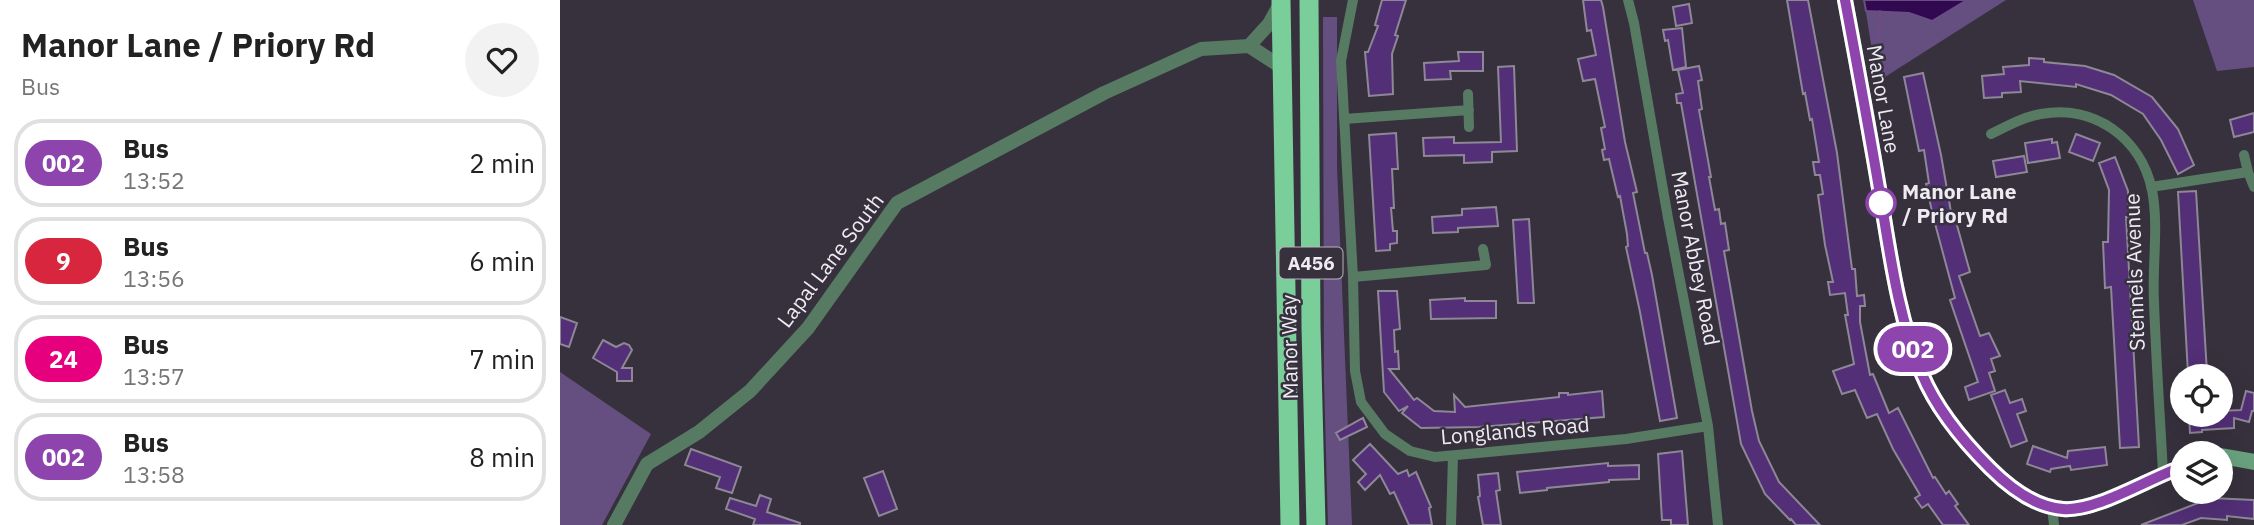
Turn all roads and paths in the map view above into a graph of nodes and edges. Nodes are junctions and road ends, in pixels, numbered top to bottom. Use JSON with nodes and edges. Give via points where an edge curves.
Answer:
{"nodes":[{"id":1,"x":1281,"y":0,"type":"edge"},
{"id":2,"x":1310,"y":0,"type":"edge"},
{"id":3,"x":1628,"y":0,"type":"edge"},
{"id":4,"x":1845,"y":0,"type":"edge"},
{"id":5,"x":1353,"y":5,"type":"edge"},
{"id":6,"x":1249,"y":46,"type":"junction"},
{"id":7,"x":1283,"y":68,"type":"junction"},
{"id":8,"x":1468,"y":94,"type":"dead end"},
{"id":9,"x":1469,"y":110,"type":"junction"},
{"id":10,"x":1344,"y":119,"type":"junction"},
{"id":11,"x":1469,"y":127,"type":"dead end"},
{"id":12,"x":1991,"y":134,"type":"dead end"},
{"id":13,"x":2244,"y":155,"type":"dead end"},
{"id":14,"x":2248,"y":172,"type":"junction"},
{"id":15,"x":2151,"y":187,"type":"junction"},
{"id":16,"x":2254,"y":187,"type":"edge"},
{"id":17,"x":1483,"y":249,"type":"dead end"},
{"id":18,"x":1486,"y":265,"type":"junction"},
{"id":19,"x":1353,"y":276,"type":"junction"},
{"id":20,"x":1486,"y":279,"type":"dead end"},
{"id":21,"x":1708,"y":426,"type":"junction"},
{"id":22,"x":1453,"y":456,"type":"junction"},
{"id":23,"x":2233,"y":458,"type":"edge"},
{"id":24,"x":2254,"y":462,"type":"edge"},
{"id":25,"x":2170,"y":471,"type":"edge"},
{"id":26,"x":2163,"y":473,"type":"junction"},
{"id":27,"x":2052,"y":507,"type":"junction"},
{"id":28,"x":614,"y":525,"type":"edge"},
{"id":29,"x":1290,"y":525,"type":"edge"},
{"id":30,"x":1316,"y":525,"type":"edge"},
{"id":31,"x":1451,"y":525,"type":"edge"},
{"id":32,"x":1718,"y":525,"type":"edge"},
{"id":33,"x":2054,"y":525,"type":"edge"}],
"edges":[{"from":1,"to":6,"type":"street","via":[[1269,24]]},
{"from":1,"to":7,"type":"highway","name":"Manor Way","number":"A456"},
{"from":2,"to":30,"type":"highway","name":"Manor Way","number":"A456"},
{"from":3,"to":21,"type":"street","name":"Manor Abbey Road"},
{"from":4,"to":27,"type":"main road","name":"Manor Lane","via":[[1890,252],[1921,373],[1945,414],[1979,457],[2015,490]]},
{"from":5,"to":10,"type":"street","name":"Longlands Road","via":[[1342,61]]},
{"from":6,"to":7,"type":"street"},
{"from":6,"to":28,"type":"street","name":"Lapal Lane South","via":[[1201,49],[1104,93],[897,203],[808,328],[750,391],[699,432],[647,464]]},
{"from":7,"to":29,"type":"highway","name":"Manor Way","number":"A456"},
{"from":8,"to":9,"type":"street"},
{"from":9,"to":10,"type":"street"},
{"from":9,"to":11,"type":"street"},
{"from":10,"to":19,"type":"street","name":"Longlands Road"},
{"from":12,"to":15,"type":"street","name":"Stennels Avenue","via":[[2041,113],[2085,116],[2123,134],[2143,164]]},
{"from":13,"to":14,"type":"street"},
{"from":14,"to":15,"type":"street"},
{"from":14,"to":16,"type":"street"},
{"from":15,"to":26,"type":"street","name":"Stennels Avenue"},
{"from":17,"to":18,"type":"street"},
{"from":18,"to":19,"type":"street"},
{"from":18,"to":20,"type":"street"},
{"from":19,"to":22,"type":"street","name":"Longlands Road","via":[[1355,371],[1361,402],[1385,434],[1410,451]]},
{"from":21,"to":22,"type":"street","name":"Longlands Road"},
{"from":21,"to":32,"type":"street","name":"Manor Abbey Road"},
{"from":22,"to":31,"type":"street"},
{"from":23,"to":24,"type":"main road"},
{"from":25,"to":26,"type":"main road","name":"Manor Lane"},
{"from":26,"to":27,"type":"main road","name":"Manor Lane","via":[[2098,503],[2071,509]]},
{"from":27,"to":33,"type":"street"}]}
